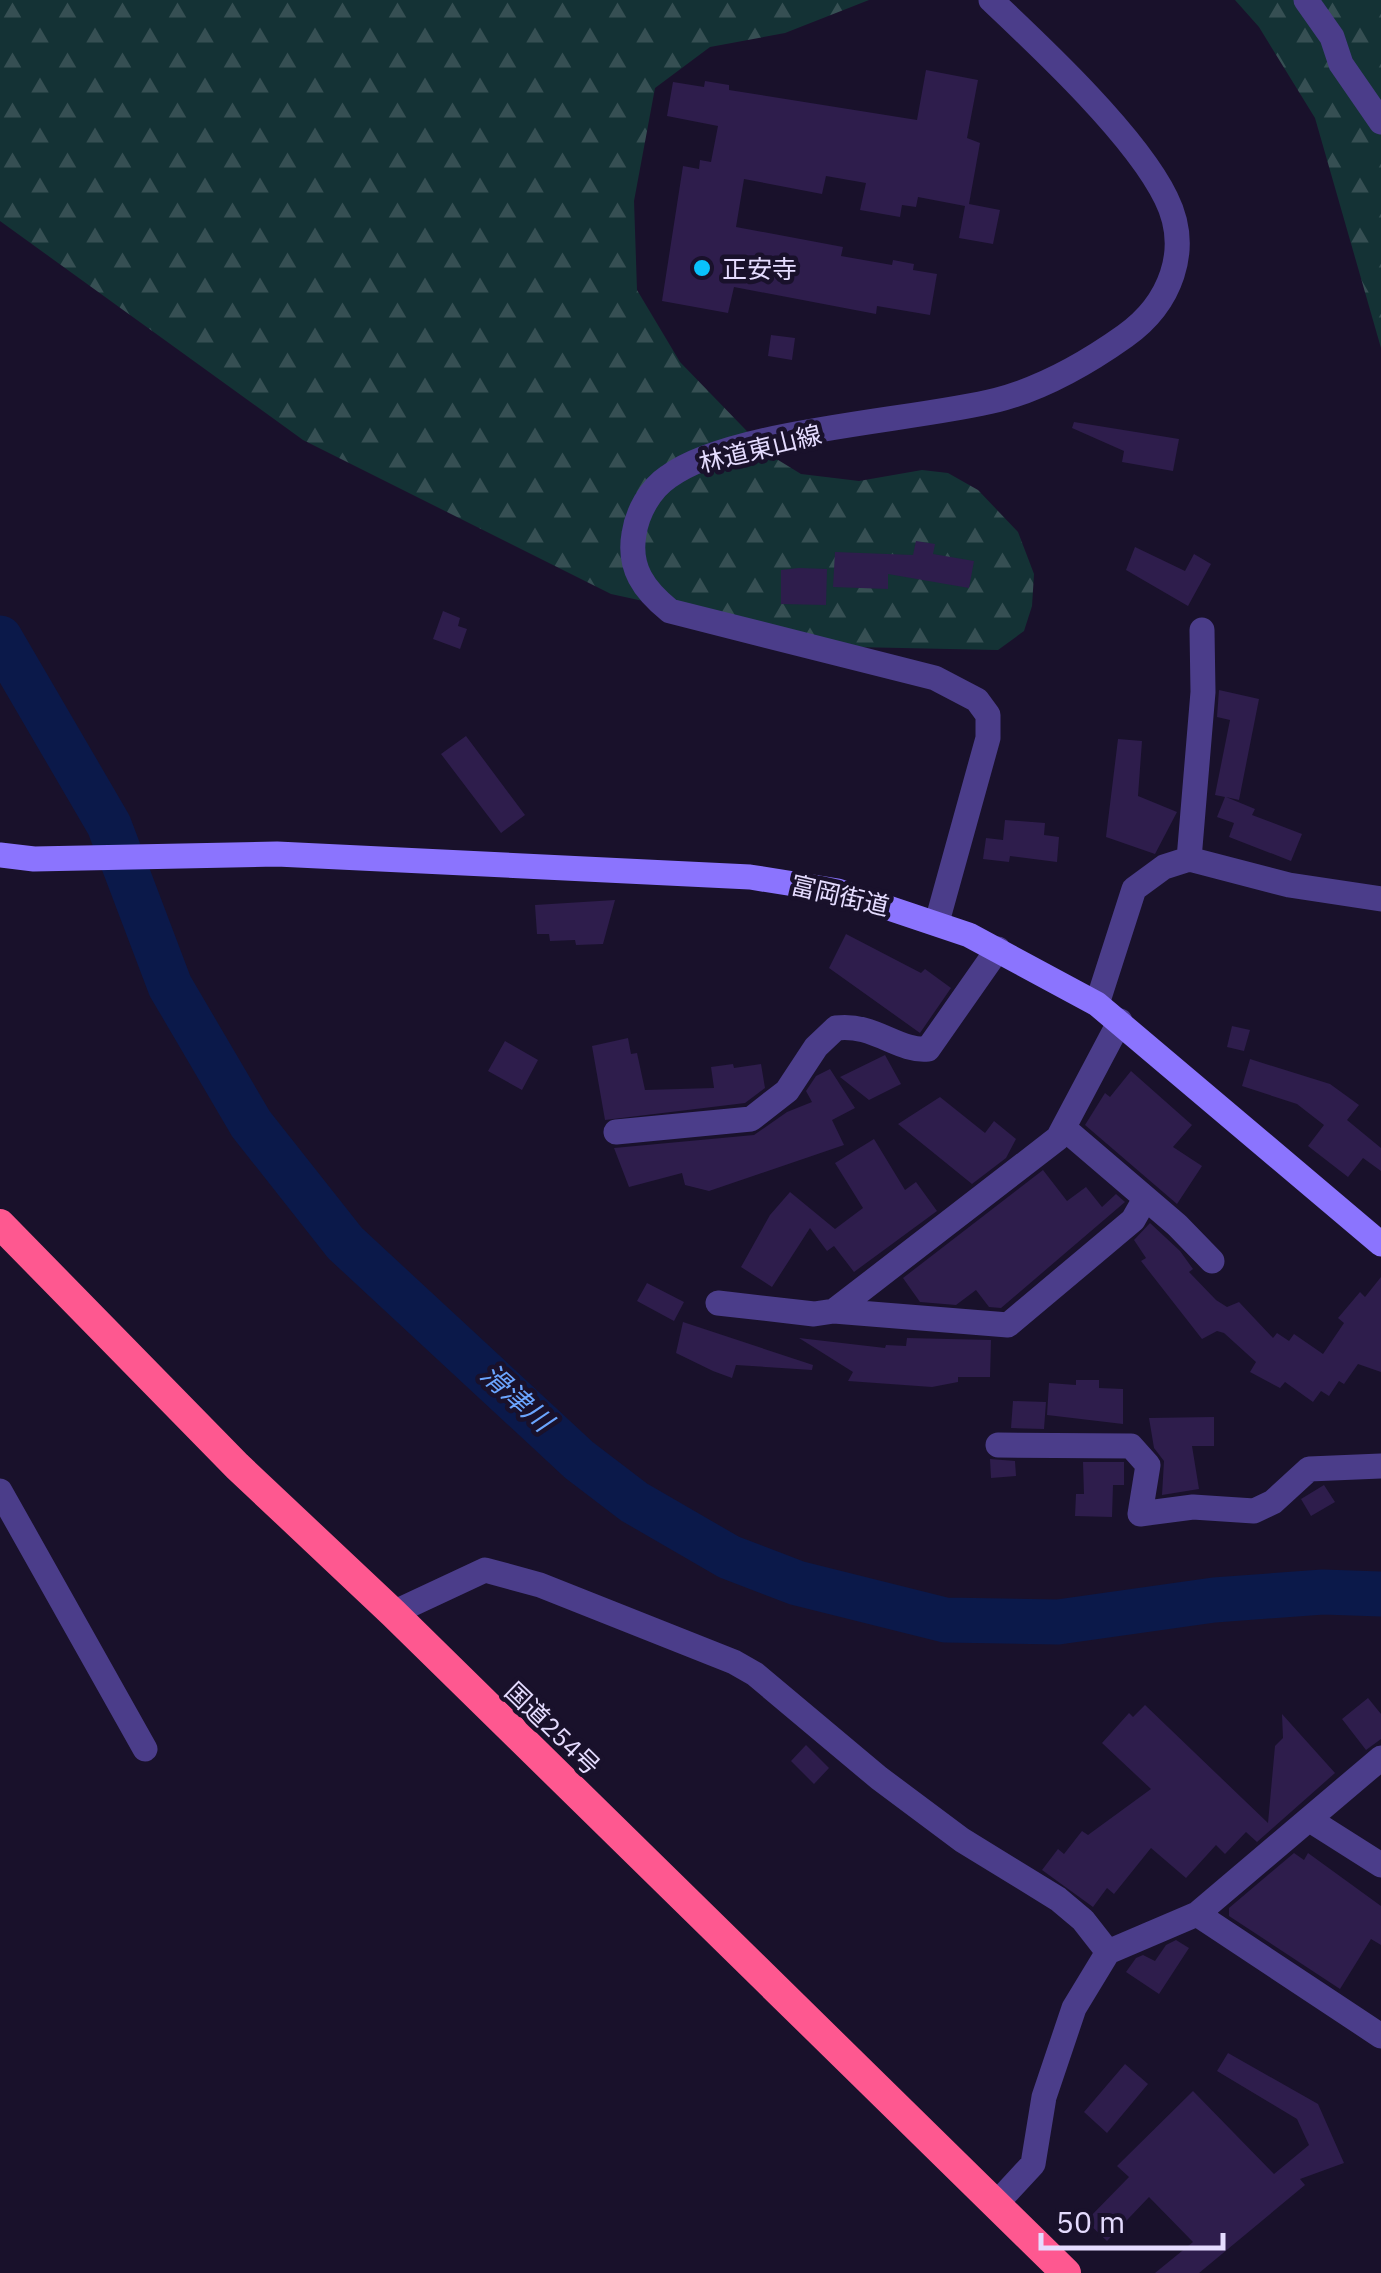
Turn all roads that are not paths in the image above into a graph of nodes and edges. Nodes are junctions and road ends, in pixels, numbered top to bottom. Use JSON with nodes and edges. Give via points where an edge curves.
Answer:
{"nodes":[{"id":1,"x":991,"y":0,"type":"edge"},
{"id":2,"x":1306,"y":0,"type":"edge"},
{"id":3,"x":1381,"y":122,"type":"edge"},
{"id":4,"x":1202,"y":630,"type":"dead end"},
{"id":5,"x":1,"y":855,"type":"edge"},
{"id":6,"x":1189,"y":859,"type":"junction"},
{"id":7,"x":1381,"y":899,"type":"edge"},
{"id":8,"x":937,"y":922,"type":"junction"},
{"id":9,"x":998,"y":949,"type":"junction"},
{"id":10,"x":1097,"y":1004,"type":"junction"},
{"id":11,"x":1120,"y":1020,"type":"junction"},
{"id":12,"x":1066,"y":1130,"type":"junction"},
{"id":13,"x":616,"y":1132,"type":"dead end"},
{"id":14,"x":1144,"y":1199,"type":"junction"},
{"id":15,"x":0,"y":1224,"type":"edge"},
{"id":16,"x":1381,"y":1244,"type":"edge"},
{"id":17,"x":1212,"y":1261,"type":"dead end"},
{"id":18,"x":718,"y":1302,"type":"dead end"},
{"id":19,"x":834,"y":1311,"type":"junction"},
{"id":20,"x":998,"y":1444,"type":"dead end"},
{"id":21,"x":1381,"y":1466,"type":"edge"},
{"id":22,"x":0,"y":1491,"type":"edge"},
{"id":23,"x":393,"y":1613,"type":"junction"},
{"id":24,"x":145,"y":1750,"type":"dead end"},
{"id":25,"x":1381,"y":1758,"type":"edge"},
{"id":26,"x":1310,"y":1820,"type":"junction"},
{"id":27,"x":1381,"y":1865,"type":"edge"},
{"id":28,"x":1197,"y":1914,"type":"junction"},
{"id":29,"x":1108,"y":1952,"type":"junction"},
{"id":30,"x":1381,"y":2036,"type":"edge"},
{"id":31,"x":996,"y":2204,"type":"junction"},
{"id":32,"x":1066,"y":2273,"type":"edge"}],
"edges":[{"from":1,"to":8,"type":"street","name":"林道東山線","via":[[1108,120],[1167,200],[1177,250],[1163,301],[1093,359],[1003,398],[796,436],[686,466],[652,492],[632,546],[642,583],[670,611],[935,678],[976,700],[988,715],[988,738]]},
{"from":2,"to":3,"type":"street"},
{"from":4,"to":6,"type":"street"},
{"from":5,"to":8,"type":"street","name":"富岡街道","via":[[278,854],[750,877],[838,890]]},
{"from":6,"to":7,"type":"street"},
{"from":6,"to":10,"type":"street","via":[[1164,867],[1134,890]]},
{"from":8,"to":9,"type":"street","name":"富岡街道"},
{"from":9,"to":10,"type":"street","name":"富岡街道"},
{"from":9,"to":13,"type":"street","via":[[928,1049],[877,1031],[836,1028],[787,1091],[752,1119]]},
{"from":10,"to":11,"type":"street","name":"富岡街道"},
{"from":11,"to":12,"type":"street"},
{"from":11,"to":16,"type":"street","name":"富岡街道"},
{"from":12,"to":14,"type":"street"},
{"from":12,"to":19,"type":"street"},
{"from":14,"to":17,"type":"street"},
{"from":14,"to":19,"type":"street","via":[[1126,1227],[1008,1325]]},
{"from":15,"to":23,"type":"highway","name":"国道254号","via":[[237,1466]]},
{"from":18,"to":19,"type":"street"},
{"from":20,"to":21,"type":"street","via":[[1131,1446],[1148,1464],[1140,1514],[1153,1516],[1193,1508],[1254,1511],[1309,1469]]},
{"from":22,"to":24,"type":"street"},
{"from":23,"to":29,"type":"street","via":[[485,1570],[734,1662],[948,1830],[1058,1899]]},
{"from":23,"to":31,"type":"highway","name":"国道254号"},
{"from":25,"to":26,"type":"street"},
{"from":26,"to":27,"type":"street"},
{"from":26,"to":28,"type":"street"},
{"from":28,"to":29,"type":"street"},
{"from":28,"to":30,"type":"street"},
{"from":29,"to":31,"type":"street","via":[[1074,2008],[1044,2098],[1033,2164]]},
{"from":31,"to":32,"type":"highway","name":"国道254号"}]}
